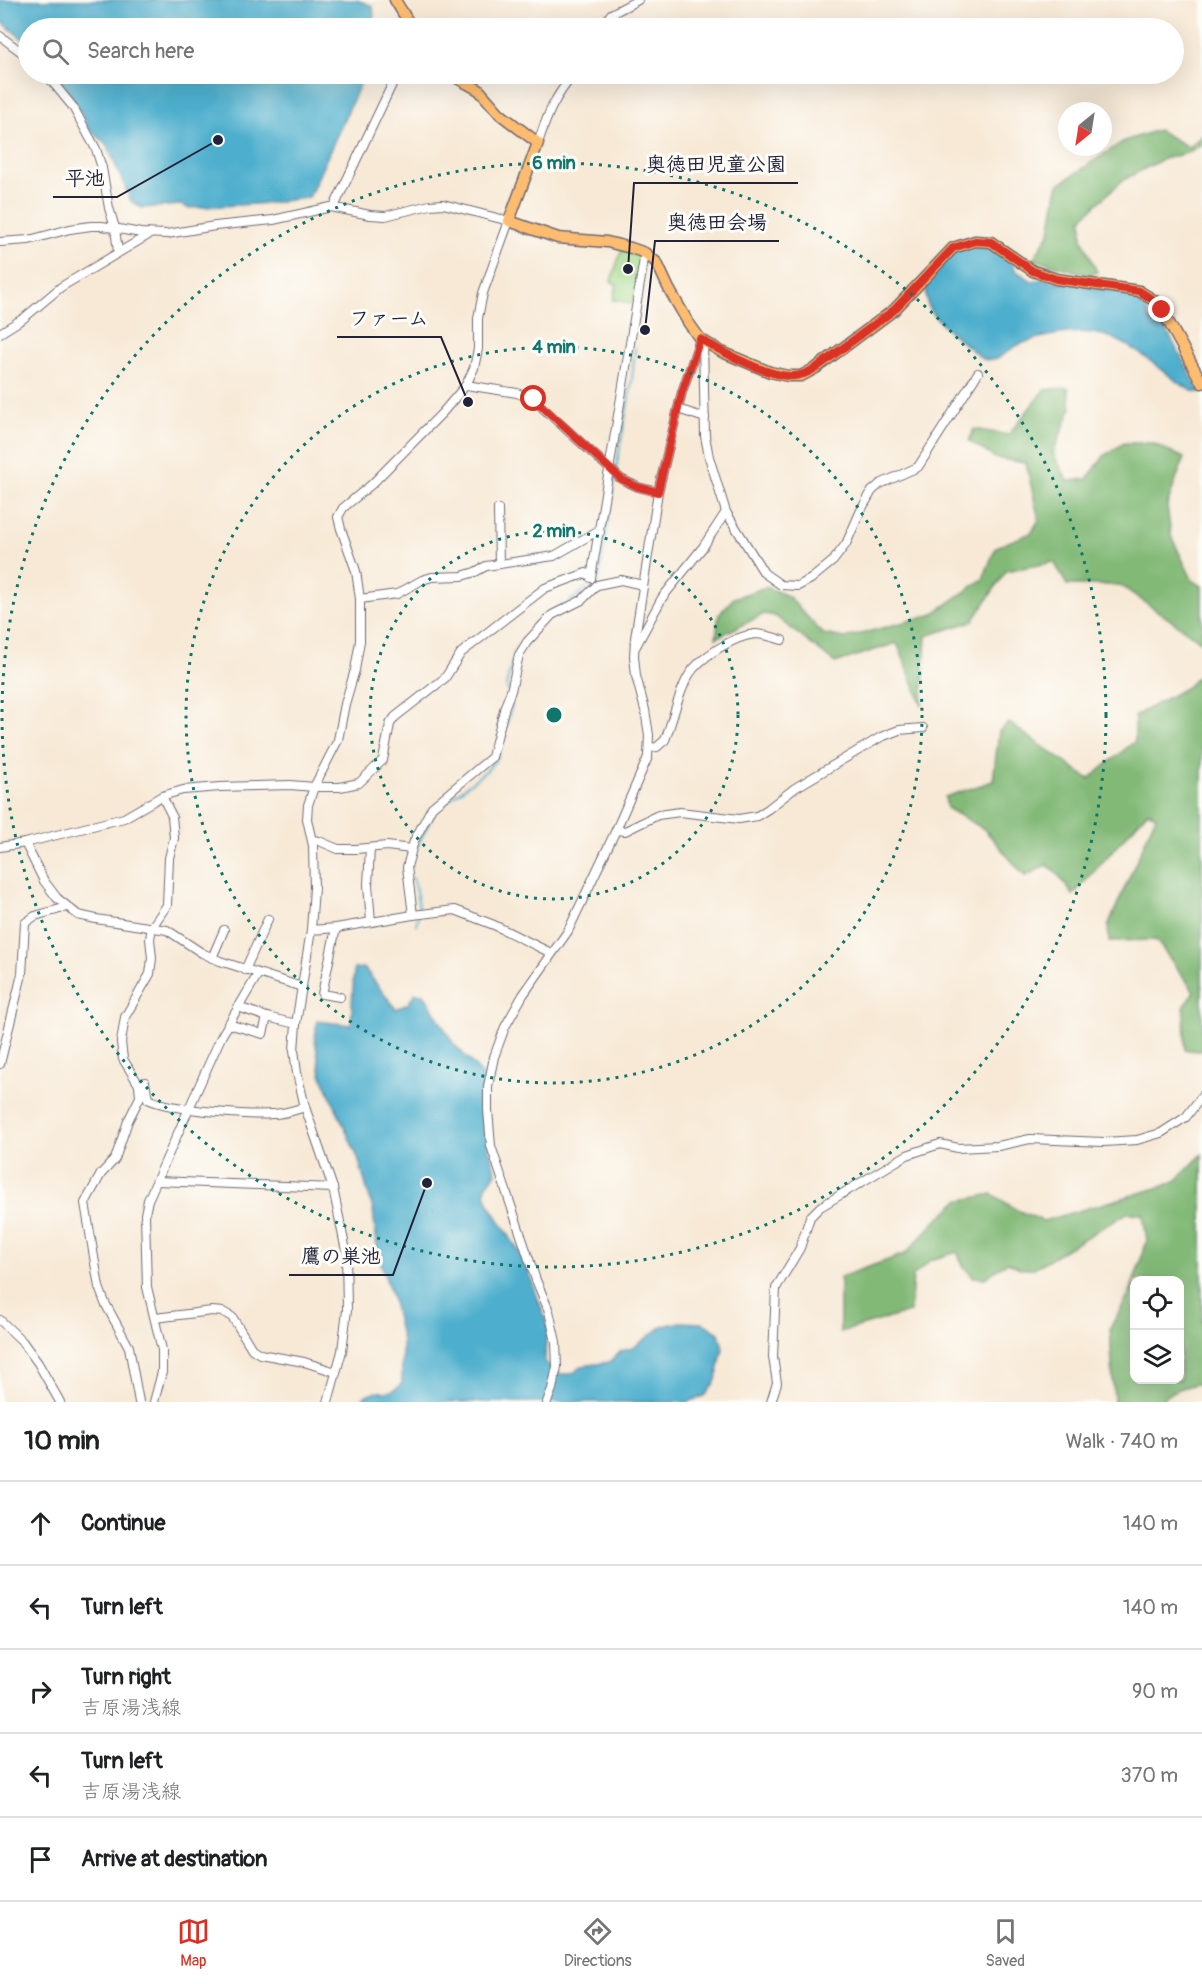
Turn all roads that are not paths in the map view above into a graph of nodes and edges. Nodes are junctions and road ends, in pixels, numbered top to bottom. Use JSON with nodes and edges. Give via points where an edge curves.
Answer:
{"nodes":[{"id":1,"x":395,"y":0,"type":"edge"},
{"id":2,"x":638,"y":0,"type":"edge"},
{"id":3,"x":405,"y":18,"type":"edge"},
{"id":4,"x":608,"y":18,"type":"edge"},
{"id":5,"x":0,"y":36,"type":"edge"},
{"id":6,"x":18,"y":50,"type":"edge"},
{"id":7,"x":54,"y":84,"type":"edge"},
{"id":8,"x":393,"y":84,"type":"edge"},
{"id":9,"x":468,"y":84,"type":"edge"},
{"id":10,"x":565,"y":84,"type":"edge"},
{"id":11,"x":538,"y":143,"type":"junction"},
{"id":12,"x":334,"y":207,"type":"junction"},
{"id":13,"x":509,"y":221,"type":"junction"},
{"id":14,"x":116,"y":228,"type":"junction"},
{"id":15,"x":151,"y":234,"type":"junction"},
{"id":16,"x":0,"y":242,"type":"edge"},
{"id":17,"x":118,"y":252,"type":"junction"},
{"id":18,"x":645,"y":254,"type":"junction"},
{"id":19,"x":0,"y":333,"type":"edge"},
{"id":20,"x":702,"y":340,"type":"junction"},
{"id":21,"x":978,"y":373,"type":"dead end"},
{"id":22,"x":1202,"y":383,"type":"edge"},
{"id":23,"x":465,"y":385,"type":"junction"},
{"id":24,"x":678,"y":409,"type":"junction"},
{"id":25,"x":705,"y":418,"type":"junction"},
{"id":26,"x":610,"y":470,"type":"junction"},
{"id":27,"x":658,"y":492,"type":"junction"},
{"id":28,"x":498,"y":509,"type":"dead end"},
{"id":29,"x":726,"y":512,"type":"junction"},
{"id":30,"x":600,"y":532,"type":"junction"},
{"id":31,"x":499,"y":564,"type":"junction"},
{"id":32,"x":591,"y":577,"type":"junction"},
{"id":33,"x":597,"y":585,"type":"junction"},
{"id":34,"x":643,"y":585,"type":"junction"},
{"id":35,"x":360,"y":599,"type":"junction"},
{"id":36,"x":782,"y":640,"type":"dead end"},
{"id":37,"x":634,"y":649,"type":"junction"},
{"id":38,"x":923,"y":728,"type":"dead end"},
{"id":39,"x":649,"y":748,"type":"junction"},
{"id":40,"x":314,"y":787,"type":"junction"},
{"id":41,"x":162,"y":796,"type":"junction"},
{"id":42,"x":616,"y":830,"type":"junction"},
{"id":43,"x":312,"y":840,"type":"junction"},
{"id":44,"x":25,"y":843,"type":"junction"},
{"id":45,"x":0,"y":847,"type":"edge"},
{"id":46,"x":370,"y":848,"type":"junction"},
{"id":47,"x":411,"y":849,"type":"junction"},
{"id":48,"x":68,"y":908,"type":"junction"},
{"id":49,"x":413,"y":915,"type":"junction"},
{"id":50,"x":268,"y":919,"type":"dead end"},
{"id":51,"x":371,"y":922,"type":"junction"},
{"id":52,"x":152,"y":927,"type":"junction"},
{"id":53,"x":336,"y":928,"type":"junction"},
{"id":54,"x":224,"y":930,"type":"dead end"},
{"id":55,"x":310,"y":930,"type":"junction"},
{"id":56,"x":551,"y":953,"type":"junction"},
{"id":57,"x":212,"y":958,"type":"junction"},
{"id":58,"x":245,"y":970,"type":"junction"},
{"id":59,"x":258,"y":974,"type":"junction"},
{"id":60,"x":302,"y":987,"type":"junction"},
{"id":61,"x":340,"y":997,"type":"dead end"},
{"id":62,"x":238,"y":1007,"type":"junction"},
{"id":63,"x":267,"y":1017,"type":"junction"},
{"id":64,"x":228,"y":1024,"type":"junction"},
{"id":65,"x":296,"y":1024,"type":"junction"},
{"id":66,"x":0,"y":1064,"type":"edge"},
{"id":67,"x":133,"y":1075,"type":"junction"},
{"id":68,"x":1202,"y":1096,"type":"edge"},
{"id":69,"x":305,"y":1107,"type":"junction"},
{"id":70,"x":189,"y":1108,"type":"junction"},
{"id":71,"x":157,"y":1181,"type":"junction"},
{"id":72,"x":333,"y":1188,"type":"junction"},
{"id":73,"x":155,"y":1318,"type":"junction"},
{"id":74,"x":0,"y":1320,"type":"edge"},
{"id":75,"x":336,"y":1372,"type":"junction"},
{"id":76,"x":60,"y":1402,"type":"edge"},
{"id":77,"x":139,"y":1402,"type":"edge"},
{"id":78,"x":154,"y":1402,"type":"edge"},
{"id":79,"x":328,"y":1402,"type":"edge"},
{"id":80,"x":547,"y":1402,"type":"edge"},
{"id":81,"x":771,"y":1402,"type":"edge"}],
"edges":[{"from":1,"to":3,"type":"main road"},
{"from":2,"to":4,"type":"street"},
{"from":5,"to":6,"type":"street"},
{"from":7,"to":14,"type":"street","via":[[74,107],[92,139]]},
{"from":8,"to":12,"type":"street"},
{"from":9,"to":11,"type":"main road"},
{"from":10,"to":11,"type":"street"},
{"from":11,"to":13,"type":"main road"},
{"from":12,"to":13,"type":"street","via":[[385,216],[443,204]]},
{"from":12,"to":15,"type":"street","via":[[273,220]]},
{"from":13,"to":18,"type":"main road","via":[[558,238],[607,242]]},
{"from":13,"to":23,"type":"street","via":[[485,286],[478,318],[478,349]]},
{"from":14,"to":15,"type":"street"},
{"from":14,"to":16,"type":"street","via":[[84,227],[29,240]]},
{"from":14,"to":17,"type":"street"},
{"from":15,"to":17,"type":"street"},
{"from":17,"to":19,"type":"street"},
{"from":18,"to":20,"type":"main road","via":[[657,263],[688,322]]},
{"from":18,"to":26,"type":"street"},
{"from":20,"to":22,"type":"main road","via":[[770,372],[801,376],[894,310],[953,248],[975,241],[991,242],[1033,271],[1056,279],[1139,291],[1155,301]]},
{"from":20,"to":24,"type":"street"},
{"from":20,"to":25,"type":"street"},
{"from":21,"to":29,"type":"street","via":[[918,467],[872,491],[840,554],[811,579],[798,586],[772,580]]},
{"from":23,"to":26,"type":"street","via":[[534,399]]},
{"from":23,"to":35,"type":"street","via":[[372,484],[340,511],[338,520],[356,571]]},
{"from":24,"to":25,"type":"street"},
{"from":24,"to":27,"type":"street"},
{"from":25,"to":29,"type":"street","via":[[707,447]]},
{"from":26,"to":27,"type":"street","via":[[632,485]]},
{"from":26,"to":30,"type":"street"},
{"from":27,"to":34,"type":"street"},
{"from":28,"to":31,"type":"street"},
{"from":29,"to":37,"type":"street","via":[[662,598]]},
{"from":30,"to":31,"type":"street","via":[[554,556]]},
{"from":30,"to":32,"type":"street"},
{"from":31,"to":35,"type":"street","via":[[462,576],[426,578],[397,594]]},
{"from":32,"to":33,"type":"street"},
{"from":32,"to":40,"type":"street","via":[[586,573],[545,588],[461,653],[445,678],[395,717],[383,760],[359,783]]},
{"from":33,"to":34,"type":"street","via":[[621,580]]},
{"from":33,"to":47,"type":"street","via":[[582,600],[552,615],[527,642],[519,655],[492,757],[432,807]]},
{"from":34,"to":37,"type":"street"},
{"from":35,"to":40,"type":"street","via":[[360,641],[338,740]]},
{"from":36,"to":39,"type":"street","via":[[750,635],[700,661],[686,679],[663,744]]},
{"from":37,"to":39,"type":"street"},
{"from":38,"to":42,"type":"street","via":[[880,737],[795,788],[757,816],[739,819],[680,812],[658,815],[625,831]]},
{"from":39,"to":42,"type":"street"},
{"from":40,"to":41,"type":"street","via":[[220,786]]},
{"from":40,"to":43,"type":"street","via":[[307,819]]},
{"from":41,"to":44,"type":"street","via":[[124,818]]},
{"from":41,"to":52,"type":"street","via":[[172,816],[174,838],[167,905]]},
{"from":42,"to":56,"type":"street","via":[[568,931]]},
{"from":43,"to":46,"type":"street","via":[[338,849]]},
{"from":43,"to":55,"type":"street","via":[[314,888]]},
{"from":44,"to":45,"type":"street"},
{"from":44,"to":48,"type":"street","via":[[44,881]]},
{"from":46,"to":47,"type":"street"},
{"from":46,"to":51,"type":"street"},
{"from":47,"to":49,"type":"street","via":[[407,867]]},
{"from":48,"to":52,"type":"street","via":[[96,920]]},
{"from":48,"to":66,"type":"street","via":[[35,916],[26,923],[22,974]]},
{"from":49,"to":51,"type":"street"},
{"from":49,"to":56,"type":"street","via":[[455,910]]},
{"from":50,"to":58,"type":"street"},
{"from":51,"to":53,"type":"street"},
{"from":52,"to":57,"type":"street","via":[[166,930]]},
{"from":52,"to":67,"type":"street","via":[[150,974],[123,1026],[122,1055]]},
{"from":53,"to":55,"type":"street"},
{"from":53,"to":61,"type":"street","via":[[322,994]]},
{"from":54,"to":57,"type":"street"},
{"from":55,"to":60,"type":"street"},
{"from":56,"to":80,"type":"street","via":[[505,1027],[488,1086],[491,1146],[549,1311],[556,1342],[557,1367]]},
{"from":57,"to":58,"type":"street"},
{"from":58,"to":59,"type":"street"},
{"from":59,"to":60,"type":"street"},
{"from":59,"to":62,"type":"street"},
{"from":60,"to":65,"type":"street"},
{"from":62,"to":63,"type":"street"},
{"from":62,"to":64,"type":"street"},
{"from":63,"to":64,"type":"street","via":[[263,1034]]},
{"from":63,"to":65,"type":"street"},
{"from":64,"to":70,"type":"street"},
{"from":65,"to":69,"type":"street","via":[[294,1050]]},
{"from":67,"to":70,"type":"street","via":[[142,1078],[152,1101]]},
{"from":67,"to":77,"type":"street","via":[[140,1087],[140,1097],[114,1159],[85,1203],[99,1287],[129,1347]]},
{"from":68,"to":81,"type":"street","via":[[1186,1117],[1161,1133],[1137,1140],[1030,1139],[998,1146],[958,1148],[940,1144],[919,1149],[820,1207],[810,1217],[800,1248],[776,1288],[773,1356],[777,1383]]},
{"from":69,"to":70,"type":"street","via":[[260,1115]]},
{"from":69,"to":72,"type":"street"},
{"from":70,"to":71,"type":"street"},
{"from":71,"to":72,"type":"street"},
{"from":71,"to":73,"type":"street","via":[[145,1214],[147,1287]]},
{"from":72,"to":75,"type":"street","via":[[346,1251],[347,1310]]},
{"from":73,"to":75,"type":"street","via":[[223,1312],[232,1317],[252,1349],[260,1354]]},
{"from":73,"to":78,"type":"street","via":[[162,1372]]},
{"from":74,"to":76,"type":"street","via":[[22,1341]]},
{"from":75,"to":79,"type":"street"}]}
